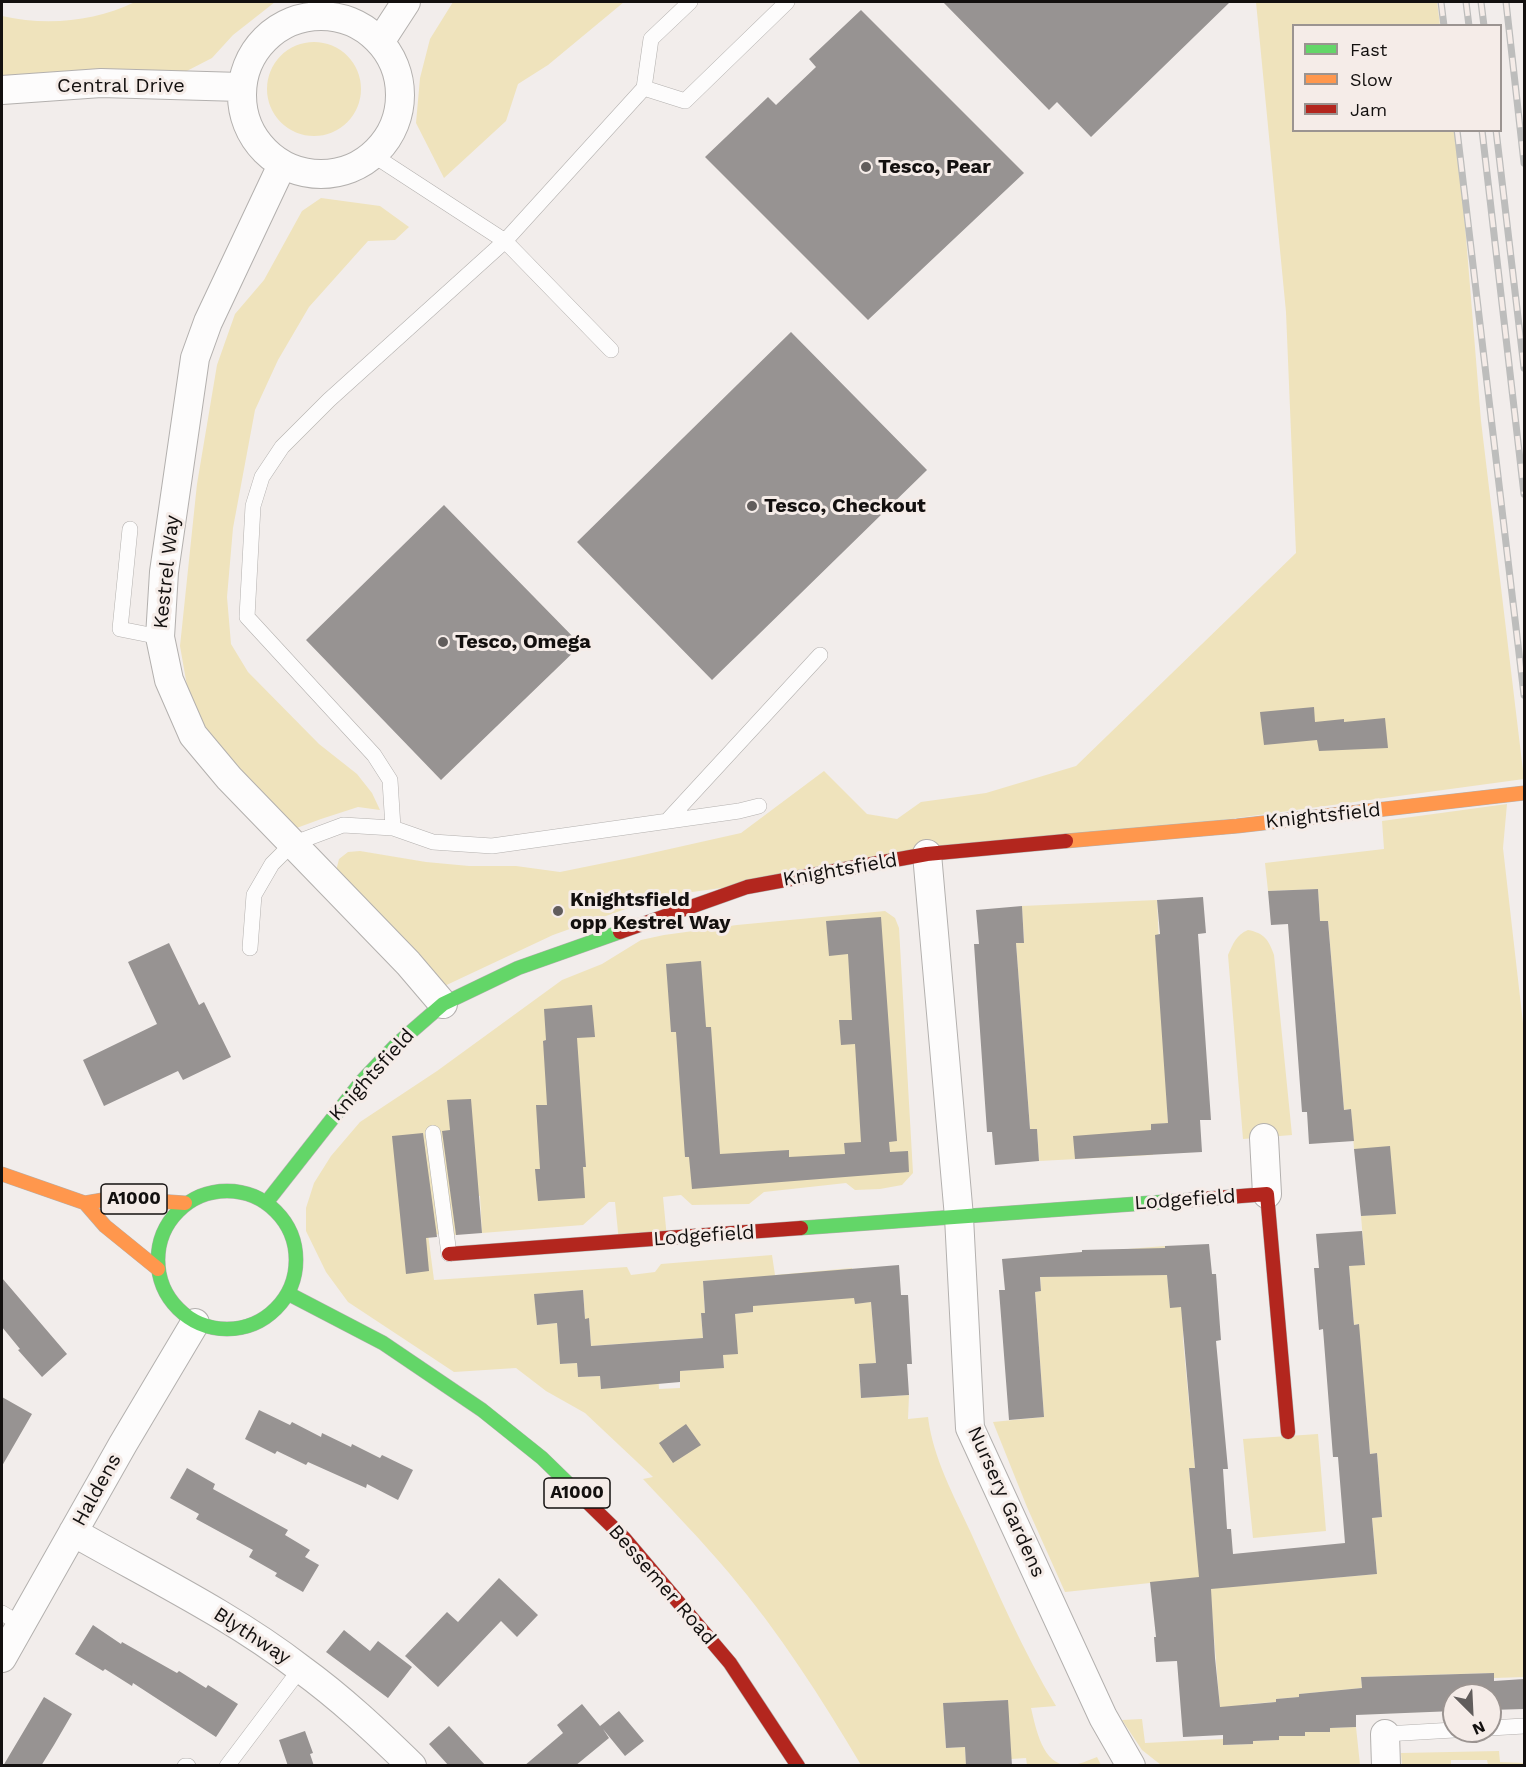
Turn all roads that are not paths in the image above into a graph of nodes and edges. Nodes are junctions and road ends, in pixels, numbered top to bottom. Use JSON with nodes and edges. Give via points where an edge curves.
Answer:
{"nodes":[{"id":1,"x":406,"y":2,"type":"edge"},
{"id":2,"x":690,"y":2,"type":"edge"},
{"id":3,"x":787,"y":2,"type":"edge"},
{"id":4,"x":380,"y":42,"type":"junction"},
{"id":5,"x":241,"y":87,"type":"junction"},
{"id":6,"x":644,"y":88,"type":"junction"},
{"id":7,"x":2,"y":90,"type":"edge"},
{"id":8,"x":374,"y":155,"type":"junction"},
{"id":9,"x":282,"y":165,"type":"junction"},
{"id":10,"x":505,"y":241,"type":"junction"},
{"id":11,"x":611,"y":350,"type":"dead end"},
{"id":12,"x":130,"y":529,"type":"dead end"},
{"id":13,"x":160,"y":637,"type":"junction"},
{"id":14,"x":820,"y":655,"type":"dead end"},
{"id":15,"x":1524,"y":794,"type":"edge"},
{"id":16,"x":759,"y":806,"type":"dead end"},
{"id":17,"x":667,"y":821,"type":"junction"},
{"id":18,"x":393,"y":828,"type":"junction"},
{"id":19,"x":292,"y":844,"type":"junction"},
{"id":20,"x":927,"y":854,"type":"junction"},
{"id":21,"x":250,"y":948,"type":"dead end"},
{"id":22,"x":443,"y":1004,"type":"junction"},
{"id":23,"x":433,"y":1133,"type":"dead end"},
{"id":24,"x":1264,"y":1138,"type":"dead end"},
{"id":25,"x":2,"y":1174,"type":"edge"},
{"id":26,"x":1267,"y":1194,"type":"junction"},
{"id":27,"x":85,"y":1203,"type":"junction"},
{"id":28,"x":185,"y":1203,"type":"junction"},
{"id":29,"x":266,"y":1203,"type":"junction"},
{"id":30,"x":959,"y":1217,"type":"junction"},
{"id":31,"x":449,"y":1254,"type":"joint"},
{"id":32,"x":158,"y":1269,"type":"junction"},
{"id":33,"x":289,"y":1294,"type":"junction"},
{"id":34,"x":195,"y":1323,"type":"junction"},
{"id":35,"x":1288,"y":1432,"type":"dead end"},
{"id":36,"x":73,"y":1532,"type":"junction"},
{"id":37,"x":11,"y":1618,"type":"edge"},
{"id":38,"x":2,"y":1658,"type":"edge"},
{"id":39,"x":301,"y":1668,"type":"junction"},
{"id":40,"x":1524,"y":1726,"type":"edge"},
{"id":41,"x":1502,"y":1727,"type":"edge"},
{"id":42,"x":1442,"y":1731,"type":"edge"},
{"id":43,"x":1385,"y":1734,"type":"joint"},
{"id":44,"x":226,"y":1766,"type":"edge"},
{"id":45,"x":412,"y":1766,"type":"edge"},
{"id":46,"x":798,"y":1766,"type":"edge"},
{"id":47,"x":1131,"y":1766,"type":"edge"},
{"id":48,"x":1386,"y":1766,"type":"edge"}],
"edges":[{"from":1,"to":4,"type":"street"},
{"from":2,"to":6,"type":"lane","via":[[651,39]]},
{"from":3,"to":6,"type":"lane","via":[[685,101]]},
{"from":4,"to":5,"type":"street","via":[[360,25],[335,16],[309,16],[284,24],[263,40],[248,62]]},
{"from":4,"to":8,"type":"street","via":[[394,63],[400,87],[399,112],[390,135]]},
{"from":5,"to":7,"type":"street","name":"Central Drive","via":[[100,84]]},
{"from":5,"to":9,"type":"street","via":[[242,110],[250,132]]},
{"from":6,"to":10,"type":"lane"},
{"from":8,"to":9,"type":"street","via":[[353,168],[329,174],[305,173]]},
{"from":8,"to":10,"type":"lane"},
{"from":9,"to":13,"type":"street","name":"Kestrel Way","via":[[195,358],[164,572]]},
{"from":10,"to":11,"type":"lane"},
{"from":10,"to":18,"type":"lane","via":[[282,447],[262,477],[253,506],[247,617],[374,755],[390,780]]},
{"from":12,"to":13,"type":"lane","via":[[120,629]]},
{"from":13,"to":19,"type":"street","name":"Kestrel Way","via":[[170,680],[193,735]]},
{"from":14,"to":17,"type":"lane"},
{"from":15,"to":20,"type":"street","name":"Knightsfield","via":[[1237,826]]},
{"from":16,"to":17,"type":"lane"},
{"from":17,"to":18,"type":"lane","via":[[492,846],[433,842]]},
{"from":18,"to":19,"type":"lane","via":[[343,825]]},
{"from":19,"to":21,"type":"lane","via":[[272,864],[254,895]]},
{"from":19,"to":22,"type":"street","name":"Kestrel Way"},
{"from":20,"to":22,"type":"street","name":"Knightsfield","via":[[747,886],[519,968]]},
{"from":20,"to":30,"type":"street"},
{"from":22,"to":29,"type":"street","name":"Knightsfield","via":[[362,1081]]},
{"from":23,"to":31,"type":"lane"},
{"from":24,"to":26,"type":"street"},
{"from":25,"to":27,"type":"street","number":"A1000"},
{"from":26,"to":30,"type":"street","name":"Lodgefield"},
{"from":26,"to":35,"type":"street"},
{"from":27,"to":28,"type":"street","number":"A1000","via":[[114,1198]]},
{"from":27,"to":32,"type":"street","number":"A1000","via":[[105,1226]]},
{"from":28,"to":29,"type":"street","number":"A1000","via":[[202,1194],[221,1191]]},
{"from":28,"to":32,"type":"street","number":"A1000","via":[[164,1225],[157,1246]]},
{"from":29,"to":33,"type":"street","via":[[283,1221],[293,1242],[296,1275]]},
{"from":30,"to":31,"type":"street","name":"Lodgefield"},
{"from":30,"to":47,"type":"street","name":"Nursery Gardens","via":[[970,1428],[1103,1717]]},
{"from":32,"to":34,"type":"street","number":"A1000","via":[[175,1306]]},
{"from":33,"to":34,"type":"street","via":[[276,1311],[255,1324],[218,1329]]},
{"from":33,"to":46,"type":"street","name":"Bessemer Road","number":"A1000","via":[[383,1343],[482,1410],[542,1458],[624,1538],[730,1663]]},
{"from":34,"to":36,"type":"street","name":"Haldens"},
{"from":36,"to":37,"type":"street","name":"Haldens"},
{"from":36,"to":39,"type":"street","name":"Blythway","via":[[243,1628]]},
{"from":37,"to":38,"type":"street","name":"Haldens"},
{"from":39,"to":44,"type":"lane"},
{"from":39,"to":45,"type":"street","name":"Blythway"},
{"from":40,"to":41,"type":"lane"},
{"from":42,"to":43,"type":"lane"},
{"from":43,"to":48,"type":"street"}]}
